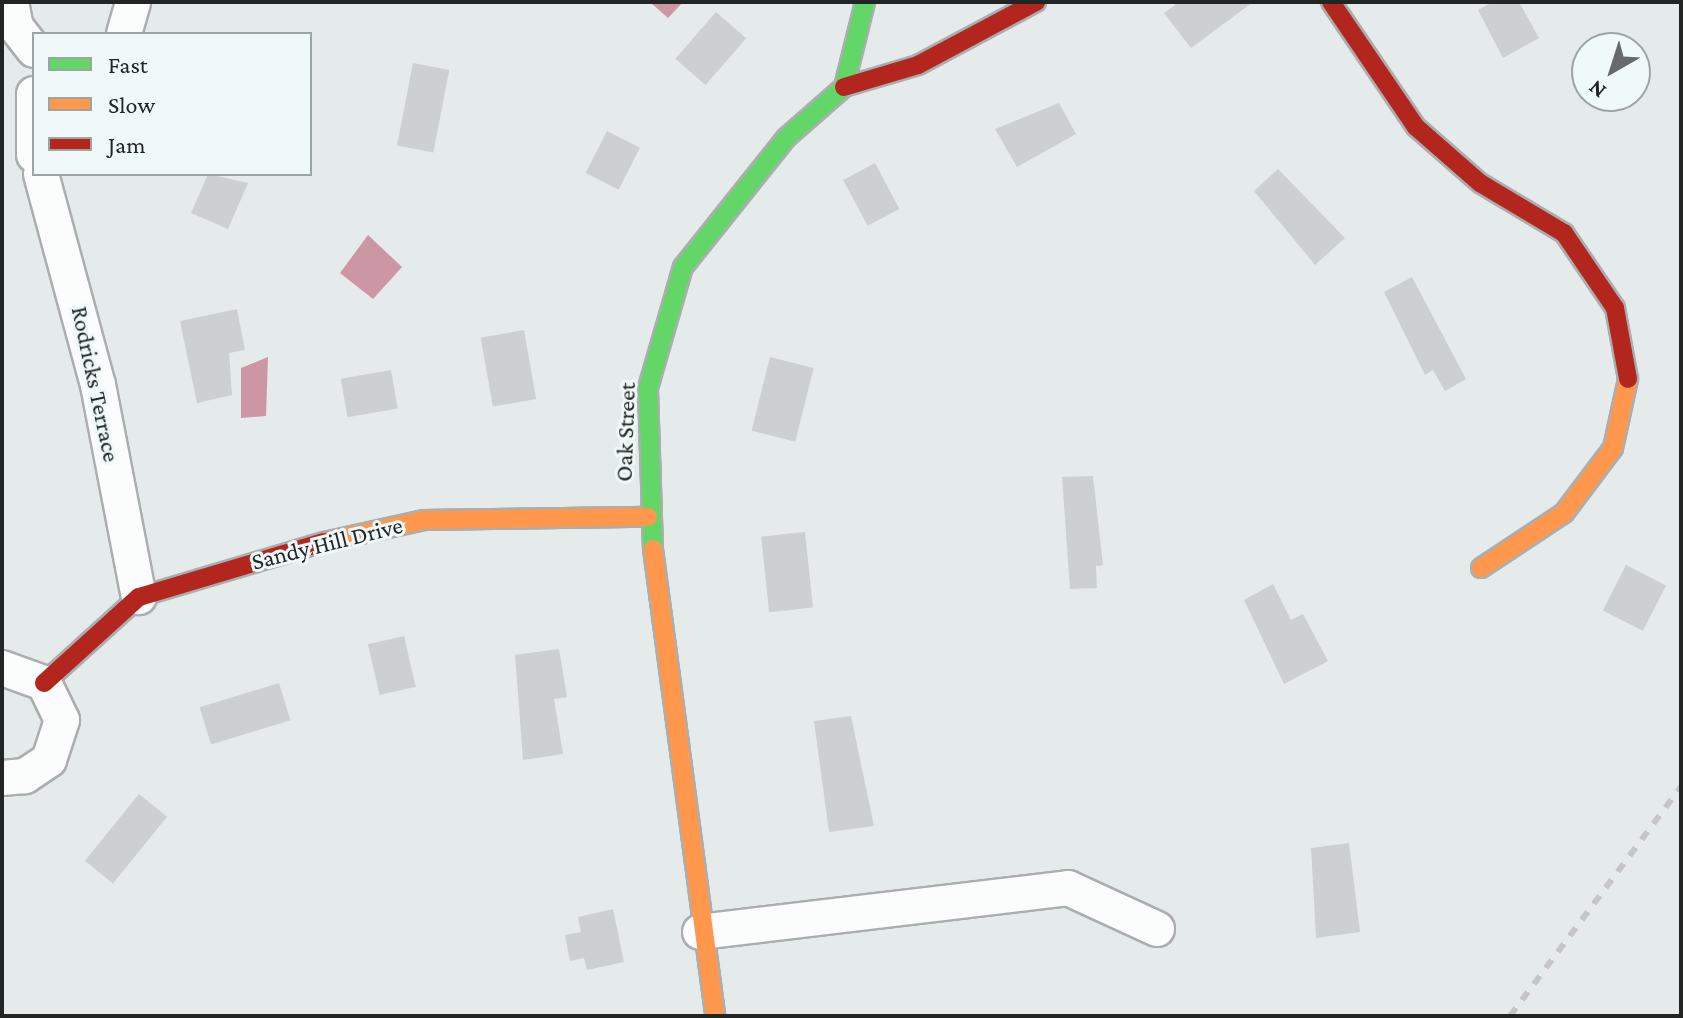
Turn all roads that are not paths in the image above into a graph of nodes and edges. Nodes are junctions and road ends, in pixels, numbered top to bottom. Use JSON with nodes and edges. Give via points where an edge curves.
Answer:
{"nodes":[{"id":1,"x":11,"y":2,"type":"edge"},
{"id":2,"x":133,"y":2,"type":"edge"},
{"id":3,"x":865,"y":2,"type":"edge"},
{"id":4,"x":1036,"y":2,"type":"edge"},
{"id":5,"x":1331,"y":2,"type":"edge"},
{"id":6,"x":125,"y":32,"type":"edge"},
{"id":7,"x":32,"y":47,"type":"edge"},
{"id":8,"x":844,"y":87,"type":"junction"},
{"id":9,"x":42,"y":176,"type":"edge"},
{"id":10,"x":648,"y":517,"type":"junction"},
{"id":11,"x":1481,"y":568,"type":"dead end"},
{"id":12,"x":139,"y":597,"type":"junction"},
{"id":13,"x":2,"y":668,"type":"edge"},
{"id":14,"x":44,"y":683,"type":"junction"},
{"id":15,"x":2,"y":778,"type":"edge"},
{"id":16,"x":1157,"y":929,"type":"dead end"},
{"id":17,"x":700,"y":932,"type":"junction"},
{"id":18,"x":715,"y":1016,"type":"edge"}],
"edges":[{"from":1,"to":7,"type":"street","via":[[16,27]]},
{"from":2,"to":6,"type":"street"},
{"from":3,"to":8,"type":"street"},
{"from":4,"to":8,"type":"street","via":[[918,65]]},
{"from":5,"to":11,"type":"street","via":[[1416,127],[1480,183],[1564,233],[1615,308],[1628,382],[1613,448],[1564,513]]},
{"from":8,"to":10,"type":"street","name":"Oak Street","via":[[786,138],[683,267],[648,388]]},
{"from":9,"to":12,"type":"street","name":"Rodricks Terrace","via":[[95,372]]},
{"from":10,"to":12,"type":"street","name":"Sandy Hill Drive","via":[[386,526]]},
{"from":10,"to":17,"type":"street","name":"Oak Street"},
{"from":12,"to":14,"type":"street","name":"Sandy Hill Drive"},
{"from":13,"to":14,"type":"street"},
{"from":14,"to":15,"type":"street","via":[[60,706],[57,749],[38,770]]},
{"from":16,"to":17,"type":"street","via":[[1068,888]]},
{"from":17,"to":18,"type":"street","name":"Oak Street"}]}
